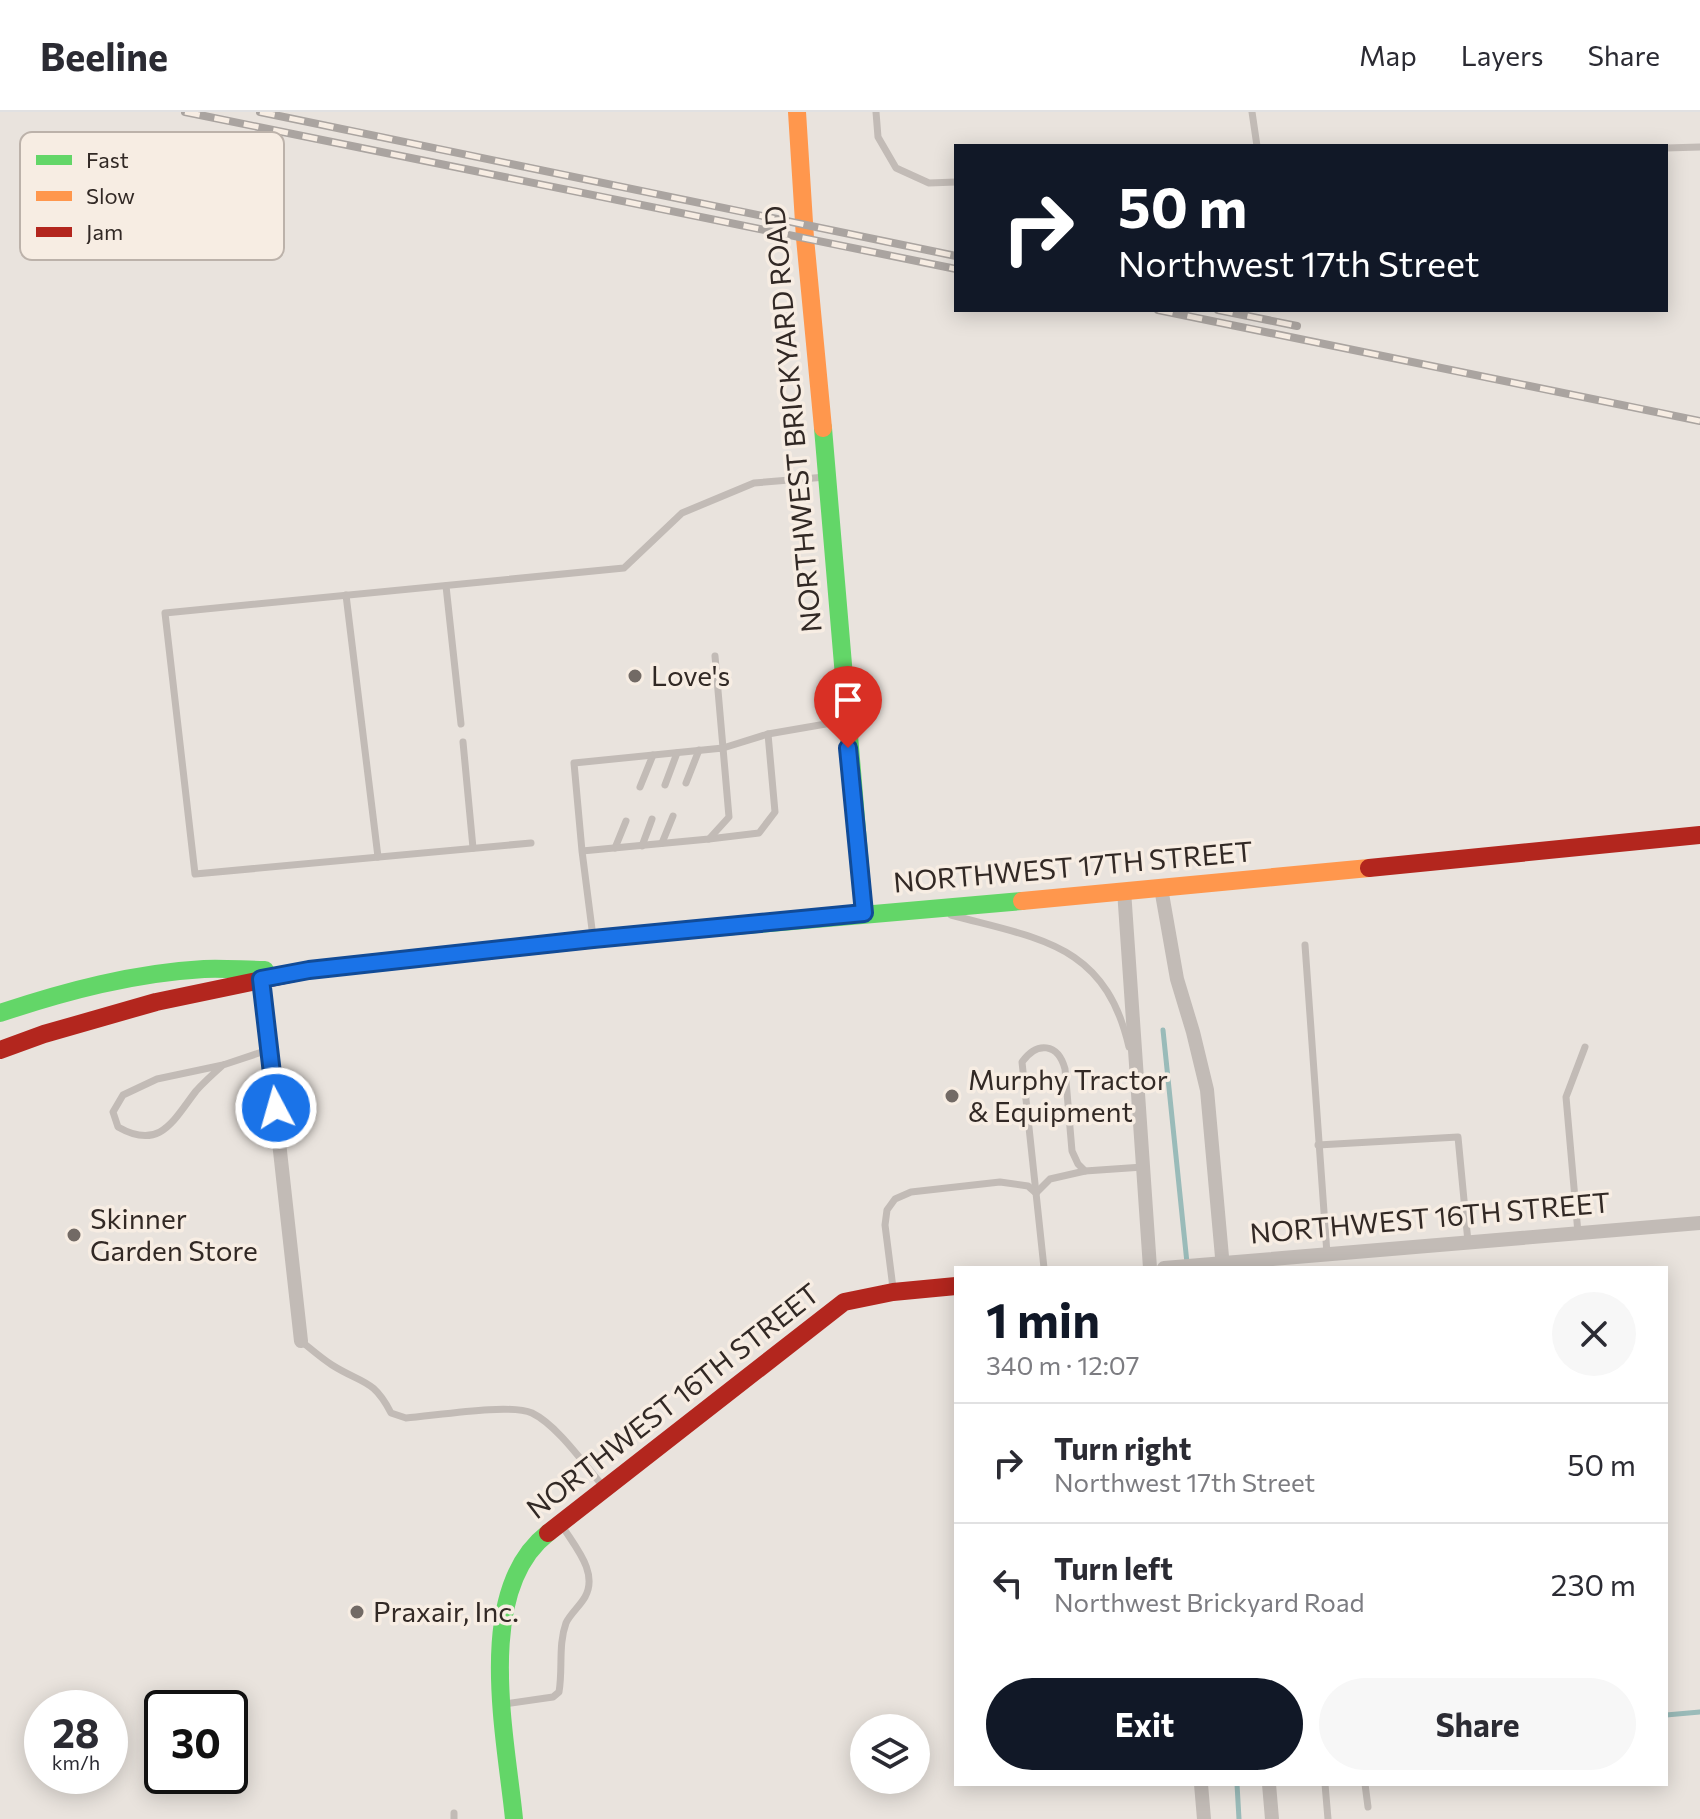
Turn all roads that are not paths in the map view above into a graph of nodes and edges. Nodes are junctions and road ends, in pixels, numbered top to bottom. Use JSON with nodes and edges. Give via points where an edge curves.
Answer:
{"nodes":[{"id":1,"x":797,"y":112,"type":"edge"},
{"id":2,"x":876,"y":112,"type":"edge"},
{"id":3,"x":1252,"y":112,"type":"edge"},
{"id":4,"x":1257,"y":144,"type":"edge"},
{"id":5,"x":1700,"y":147,"type":"edge"},
{"id":6,"x":1668,"y":148,"type":"edge"},
{"id":7,"x":954,"y":182,"type":"edge"},
{"id":8,"x":828,"y":477,"type":"junction"},
{"id":9,"x":446,"y":586,"type":"junction"},
{"id":10,"x":346,"y":595,"type":"junction"},
{"id":11,"x":715,"y":656,"type":"dead end"},
{"id":12,"x":846,"y":720,"type":"junction"},
{"id":13,"x":461,"y":724,"type":"dead end"},
{"id":14,"x":768,"y":734,"type":"junction"},
{"id":15,"x":463,"y":742,"type":"dead end"},
{"id":16,"x":723,"y":748,"type":"junction"},
{"id":17,"x":699,"y":750,"type":"junction"},
{"id":18,"x":677,"y":753,"type":"junction"},
{"id":19,"x":653,"y":755,"type":"junction"},
{"id":20,"x":686,"y":783,"type":"dead end"},
{"id":21,"x":665,"y":785,"type":"dead end"},
{"id":22,"x":640,"y":787,"type":"dead end"},
{"id":23,"x":673,"y":816,"type":"dead end"},
{"id":24,"x":652,"y":819,"type":"dead end"},
{"id":25,"x":626,"y":821,"type":"dead end"},
{"id":26,"x":1700,"y":835,"type":"edge"},
{"id":27,"x":709,"y":839,"type":"junction"},
{"id":28,"x":531,"y":843,"type":"dead end"},
{"id":29,"x":662,"y":843,"type":"junction"},
{"id":30,"x":642,"y":846,"type":"junction"},
{"id":31,"x":473,"y":848,"type":"junction"},
{"id":32,"x":615,"y":848,"type":"junction"},
{"id":33,"x":582,"y":851,"type":"junction"},
{"id":34,"x":378,"y":857,"type":"junction"},
{"id":35,"x":1161,"y":888,"type":"junction"},
{"id":36,"x":1124,"y":890,"type":"junction"},
{"id":37,"x":930,"y":909,"type":"junction"},
{"id":38,"x":864,"y":913,"type":"junction"},
{"id":39,"x":593,"y":939,"type":"junction"},
{"id":40,"x":1305,"y":945,"type":"dead end"},
{"id":41,"x":309,"y":970,"type":"junction"},
{"id":42,"x":261,"y":979,"type":"junction"},
{"id":43,"x":0,"y":1013,"type":"edge"},
{"id":44,"x":1585,"y":1047,"type":"dead end"},
{"id":45,"x":270,"y":1049,"type":"junction"},
{"id":46,"x":0,"y":1050,"type":"edge"},
{"id":47,"x":223,"y":1065,"type":"junction"},
{"id":48,"x":1138,"y":1084,"type":"junction"},
{"id":49,"x":1318,"y":1145,"type":"junction"},
{"id":50,"x":1143,"y":1167,"type":"junction"},
{"id":51,"x":1085,"y":1171,"type":"junction"},
{"id":52,"x":1036,"y":1193,"type":"junction"},
{"id":53,"x":1700,"y":1223,"type":"edge"},
{"id":54,"x":1578,"y":1233,"type":"junction"},
{"id":55,"x":1468,"y":1243,"type":"junction"},
{"id":56,"x":1327,"y":1256,"type":"junction"},
{"id":57,"x":1044,"y":1266,"type":"edge"},
{"id":58,"x":1150,"y":1266,"type":"edge"},
{"id":59,"x":1222,"y":1266,"type":"edge"},
{"id":60,"x":954,"y":1286,"type":"edge"},
{"id":61,"x":893,"y":1292,"type":"junction"},
{"id":62,"x":301,"y":1341,"type":"joint"},
{"id":63,"x":603,"y":1487,"type":"junction"},
{"id":64,"x":560,"y":1522,"type":"junction"},
{"id":65,"x":505,"y":1704,"type":"junction"},
{"id":66,"x":1201,"y":1786,"type":"edge"},
{"id":67,"x":1269,"y":1786,"type":"edge"},
{"id":68,"x":1325,"y":1786,"type":"edge"},
{"id":69,"x":1365,"y":1786,"type":"edge"},
{"id":70,"x":1368,"y":1807,"type":"dead end"},
{"id":71,"x":514,"y":1819,"type":"edge"},
{"id":72,"x":1204,"y":1819,"type":"edge"},
{"id":73,"x":1272,"y":1819,"type":"edge"},
{"id":74,"x":1328,"y":1819,"type":"edge"}],
"edges":[{"from":1,"to":8,"type":"main road","name":"NORTHWEST BRICKYARD ROAD"},
{"from":2,"to":7,"type":"lane","via":[[878,137],[896,168],[929,183]]},
{"from":3,"to":4,"type":"lane"},
{"from":5,"to":6,"type":"lane"},
{"from":8,"to":9,"type":"lane","via":[[754,483],[682,513],[624,568]]},
{"from":8,"to":12,"type":"main road","name":"NORTHWEST BRICKYARD ROAD"},
{"from":9,"to":10,"type":"lane"},
{"from":9,"to":13,"type":"lane"},
{"from":10,"to":34,"type":"lane"},
{"from":10,"to":34,"type":"lane","via":[[165,613],[195,874]]},
{"from":11,"to":16,"type":"lane"},
{"from":12,"to":14,"type":"lane"},
{"from":12,"to":38,"type":"main road","name":"NORTHWEST BRICKYARD ROAD"},
{"from":14,"to":16,"type":"lane"},
{"from":14,"to":27,"type":"lane","via":[[775,812],[759,833]]},
{"from":15,"to":31,"type":"lane"},
{"from":16,"to":17,"type":"lane"},
{"from":16,"to":27,"type":"lane","via":[[729,817]]},
{"from":17,"to":18,"type":"lane"},
{"from":17,"to":20,"type":"lane"},
{"from":18,"to":19,"type":"lane"},
{"from":18,"to":21,"type":"lane"},
{"from":19,"to":22,"type":"lane"},
{"from":19,"to":33,"type":"lane","via":[[574,763]]},
{"from":23,"to":29,"type":"lane"},
{"from":24,"to":30,"type":"lane"},
{"from":25,"to":32,"type":"lane"},
{"from":26,"to":35,"type":"main road","name":"NORTHWEST 17TH STREET"},
{"from":27,"to":29,"type":"lane"},
{"from":28,"to":31,"type":"lane"},
{"from":29,"to":30,"type":"lane"},
{"from":30,"to":32,"type":"lane"},
{"from":31,"to":34,"type":"lane"},
{"from":32,"to":33,"type":"lane"},
{"from":33,"to":39,"type":"lane"},
{"from":35,"to":36,"type":"main road","name":"NORTHWEST 17TH STREET"},
{"from":35,"to":59,"type":"street","via":[[1177,979],[1207,1090]]},
{"from":36,"to":37,"type":"main road","name":"NORTHWEST 17TH STREET"},
{"from":36,"to":48,"type":"street"},
{"from":37,"to":38,"type":"main road","name":"NORTHWEST 17TH STREET"},
{"from":37,"to":48,"type":"lane","via":[[1030,935],[1086,966],[1098,978],[1126,1032]]},
{"from":38,"to":39,"type":"main road","name":"NORTHWEST 17TH STREET"},
{"from":39,"to":41,"type":"main road","name":"NORTHWEST 17TH STREET"},
{"from":40,"to":49,"type":"lane"},
{"from":41,"to":42,"type":"main road","name":"NORTHWEST 17TH STREET"},
{"from":41,"to":43,"type":"main road","name":"NORTHWEST 17TH STREET","via":[[196,970],[130,978]]},
{"from":42,"to":45,"type":"street"},
{"from":42,"to":46,"type":"main road","name":"NORTHWEST 17TH STREET","via":[[142,1006]]},
{"from":44,"to":54,"type":"lane","via":[[1566,1097]]},
{"from":45,"to":47,"type":"lane"},
{"from":45,"to":62,"type":"street"},
{"from":47,"to":47,"type":"lane","via":[[157,1079],[123,1095],[113,1112],[118,1127],[133,1136],[167,1129]]},
{"from":48,"to":50,"type":"street"},
{"from":49,"to":55,"type":"lane","via":[[1458,1137]]},
{"from":49,"to":56,"type":"lane"},
{"from":50,"to":51,"type":"lane"},
{"from":50,"to":58,"type":"street"},
{"from":51,"to":52,"type":"lane","via":[[1050,1179]]},
{"from":51,"to":52,"type":"lane","via":[[1072,1151],[1062,1056],[1041,1047],[1022,1062]]},
{"from":52,"to":57,"type":"lane"},
{"from":52,"to":61,"type":"lane","via":[[1028,1186],[1000,1182],[911,1192],[895,1199],[885,1225]]},
{"from":53,"to":54,"type":"street","name":"NORTHWEST 16TH STREET"},
{"from":54,"to":55,"type":"street","name":"NORTHWEST 16TH STREET"},
{"from":55,"to":56,"type":"street","name":"NORTHWEST 16TH STREET"},
{"from":56,"to":59,"type":"street","name":"NORTHWEST 16TH STREET"},
{"from":60,"to":61,"type":"main road","name":"NORTHWEST 16TH STREET"},
{"from":61,"to":63,"type":"main road","name":"NORTHWEST 16TH STREET","via":[[844,1302]]},
{"from":62,"to":63,"type":"lane","via":[[380,1392],[391,1413],[406,1418],[530,1412],[547,1423]]},
{"from":63,"to":64,"type":"main road","name":"NORTHWEST 16TH STREET"},
{"from":64,"to":65,"type":"main road","name":"NORTHWEST 16TH STREET","via":[[515,1574],[505,1601],[500,1649]]},
{"from":64,"to":65,"type":"lane","via":[[590,1572],[590,1584],[567,1621],[559,1692]]},
{"from":65,"to":71,"type":"main road","name":"NORTHWEST 16TH STREET"},
{"from":66,"to":72,"type":"street"},
{"from":67,"to":73,"type":"street"},
{"from":68,"to":74,"type":"lane"},
{"from":69,"to":70,"type":"lane"}]}
